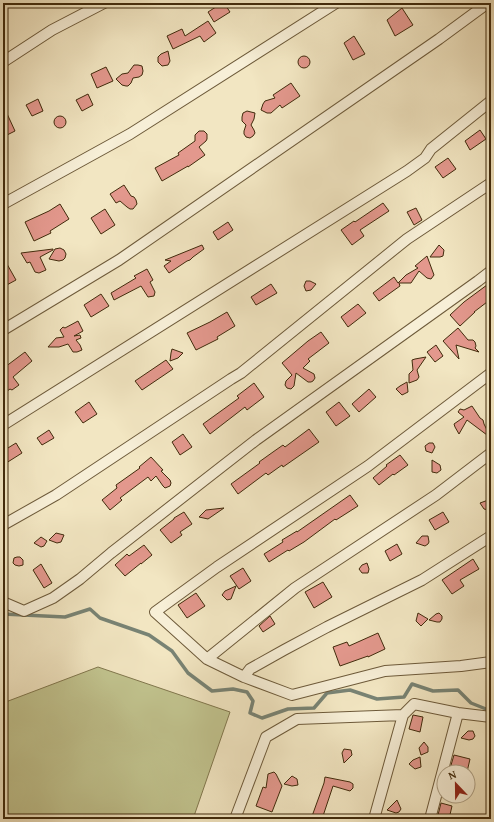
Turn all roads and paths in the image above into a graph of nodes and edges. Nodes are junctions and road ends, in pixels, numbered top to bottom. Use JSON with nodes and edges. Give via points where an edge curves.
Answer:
{"nodes":[{"id":1,"x":104,"y":3,"type":"edge"},
{"id":2,"x":336,"y":3,"type":"edge"},
{"id":3,"x":488,"y":3,"type":"edge"},
{"id":4,"x":3,"y":62,"type":"edge"},
{"id":5,"x":491,"y":101,"type":"edge"},
{"id":6,"x":491,"y":183,"type":"edge"},
{"id":7,"x":3,"y":204,"type":"edge"},
{"id":8,"x":491,"y":271,"type":"edge"},
{"id":9,"x":3,"y":330,"type":"edge"},
{"id":10,"x":491,"y":372,"type":"edge"},
{"id":11,"x":3,"y":425,"type":"edge"},
{"id":12,"x":491,"y":453,"type":"edge"},
{"id":13,"x":3,"y":526,"type":"edge"},
{"id":14,"x":491,"y":536,"type":"edge"},
{"id":15,"x":3,"y":602,"type":"edge"},
{"id":16,"x":207,"y":659,"type":"junction"},
{"id":17,"x":491,"y":662,"type":"edge"},
{"id":18,"x":244,"y":677,"type":"junction"},
{"id":19,"x":458,"y":713,"type":"junction"},
{"id":20,"x":403,"y":715,"type":"junction"},
{"id":21,"x":491,"y":717,"type":"edge"},
{"id":22,"x":235,"y":819,"type":"edge"},
{"id":23,"x":374,"y":819,"type":"edge"},
{"id":24,"x":430,"y":819,"type":"edge"}],
"edges":[{"from":1,"to":4,"type":"street","via":[[52,30]]},
{"from":2,"to":7,"type":"street","via":[[130,134]]},
{"from":3,"to":9,"type":"street","via":[[119,260]]},
{"from":5,"to":11,"type":"street","via":[[407,171]]},
{"from":6,"to":13,"type":"street","via":[[407,239],[241,373],[56,495]]},
{"from":8,"to":15,"type":"street","via":[[256,440],[80,579],[52,598],[24,611]]},
{"from":10,"to":16,"type":"street","via":[[368,466],[217,567],[155,612]]},
{"from":12,"to":16,"type":"street","via":[[436,495],[295,588]]},
{"from":14,"to":18,"type":"street","via":[[422,580],[264,661],[250,669]]},
{"from":16,"to":18,"type":"street"},
{"from":17,"to":18,"type":"street","via":[[385,671],[292,695]]},
{"from":19,"to":20,"type":"street","via":[[414,704]]},
{"from":19,"to":21,"type":"street"},
{"from":19,"to":24,"type":"street"},
{"from":20,"to":22,"type":"street","via":[[297,719],[266,738]]},
{"from":20,"to":23,"type":"street"}]}
